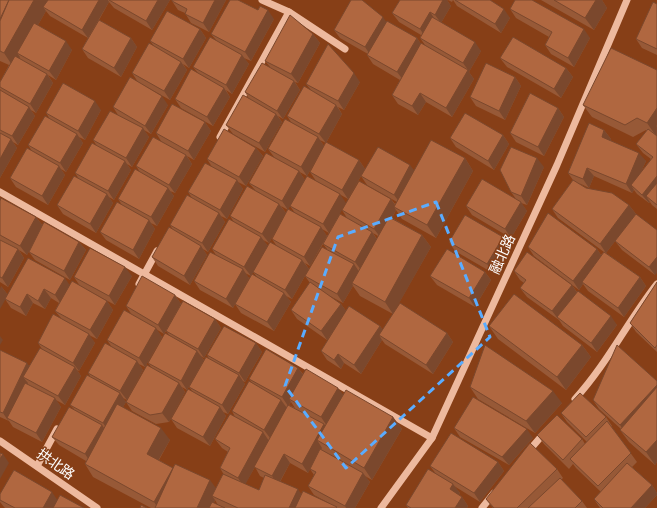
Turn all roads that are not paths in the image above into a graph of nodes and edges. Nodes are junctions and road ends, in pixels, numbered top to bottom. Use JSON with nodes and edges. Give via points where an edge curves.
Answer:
{"nodes":[{"id":1,"x":262,"y":0,"type":"edge"},
{"id":2,"x":627,"y":0,"type":"edge"},
{"id":3,"x":289,"y":12,"type":"junction"},
{"id":4,"x":345,"y":49,"type":"edge"},
{"id":5,"x":216,"y":143,"type":"edge"},
{"id":6,"x":0,"y":192,"type":"edge"},
{"id":7,"x":160,"y":246,"type":"edge"},
{"id":8,"x":144,"y":274,"type":"junction"},
{"id":9,"x":657,"y":284,"type":"edge"},
{"id":10,"x":137,"y":287,"type":"edge"},
{"id":11,"x":569,"y":406,"type":"edge"},
{"id":12,"x":60,"y":425,"type":"edge"},
{"id":13,"x":549,"y":429,"type":"edge"},
{"id":14,"x":432,"y":438,"type":"junction"},
{"id":15,"x":0,"y":441,"type":"edge"},
{"id":16,"x":523,"y":457,"type":"edge"},
{"id":17,"x":37,"y":466,"type":"junction"},
{"id":18,"x":498,"y":488,"type":"edge"},
{"id":19,"x":97,"y":508,"type":"edge"},
{"id":20,"x":381,"y":508,"type":"edge"},
{"id":21,"x":482,"y":508,"type":"edge"}],
"edges":[{"from":1,"to":3,"type":"street"},
{"from":2,"to":14,"type":"street","name":"融北路","via":[[557,165]]},
{"from":3,"to":4,"type":"street"},
{"from":3,"to":5,"type":"street"},
{"from":6,"to":8,"type":"street"},
{"from":7,"to":8,"type":"street"},
{"from":8,"to":10,"type":"street"},
{"from":8,"to":14,"type":"street"},
{"from":9,"to":11,"type":"street","via":[[590,384]]},
{"from":12,"to":17,"type":"street"},
{"from":13,"to":16,"type":"street"},
{"from":14,"to":20,"type":"street","name":"融北路"},
{"from":15,"to":17,"type":"street","name":"拱北路"},
{"from":17,"to":19,"type":"street","name":"拱北路"},
{"from":18,"to":21,"type":"street"}]}
